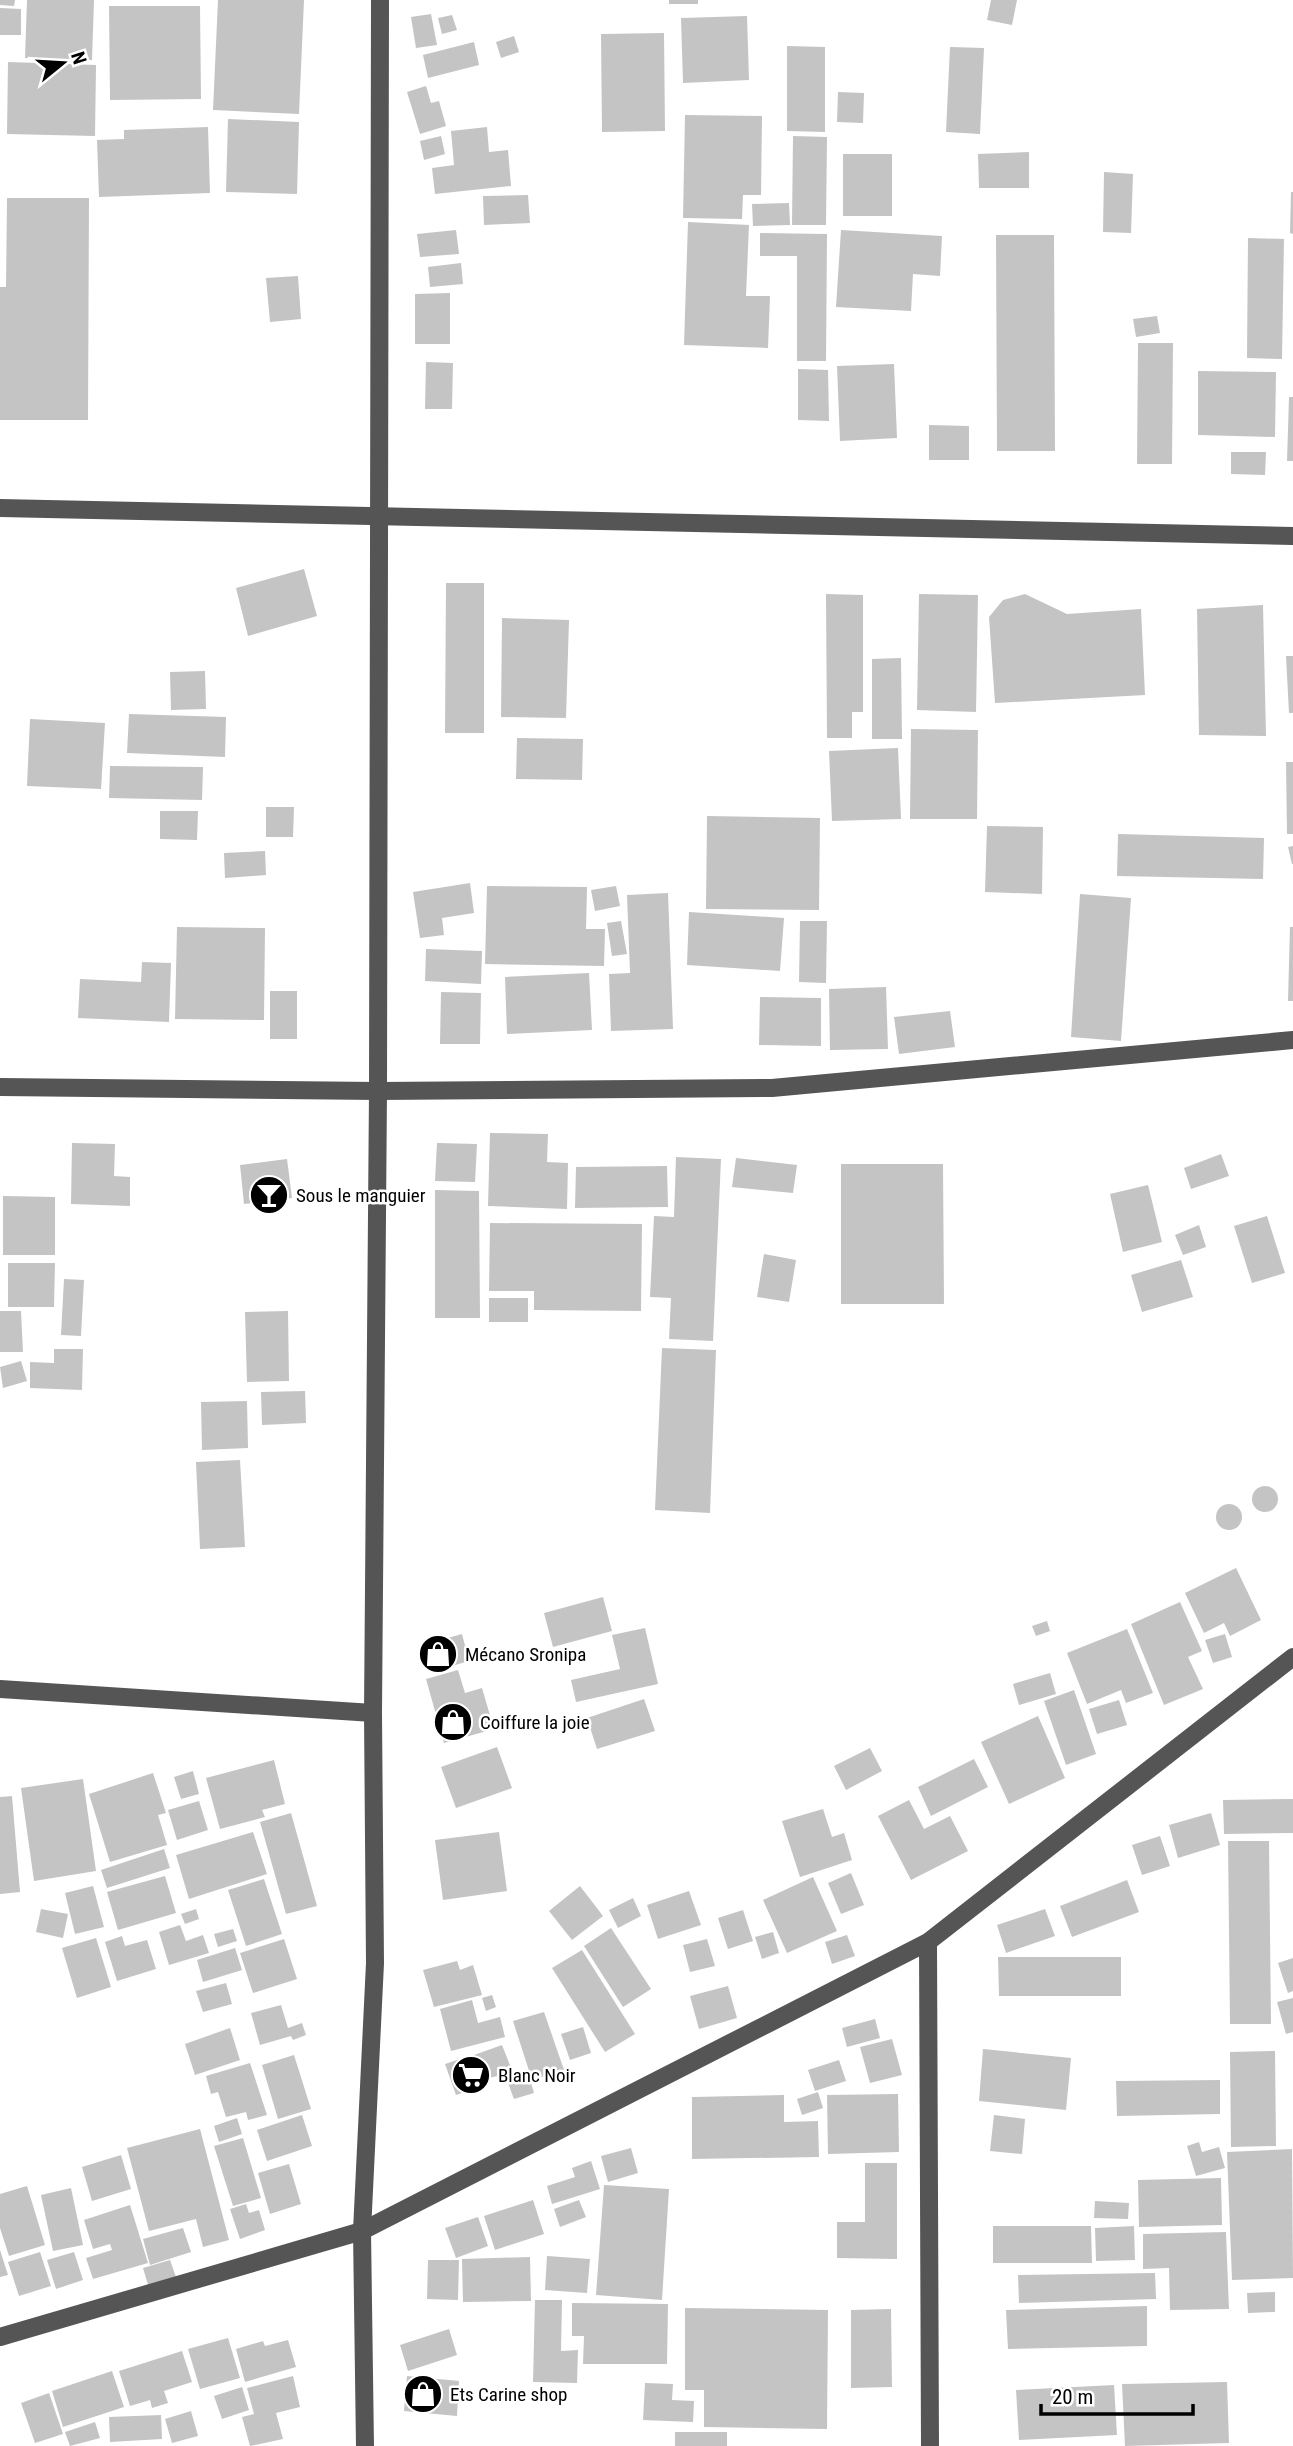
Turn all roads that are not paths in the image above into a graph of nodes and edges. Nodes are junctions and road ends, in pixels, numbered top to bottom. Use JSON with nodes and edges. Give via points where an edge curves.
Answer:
{"nodes":[{"id":1,"x":380,"y":0,"type":"edge"},
{"id":2,"x":0,"y":508,"type":"edge"},
{"id":3,"x":379,"y":516,"type":"junction"},
{"id":4,"x":1293,"y":536,"type":"edge"},
{"id":5,"x":1293,"y":1040,"type":"edge"},
{"id":6,"x":0,"y":1087,"type":"edge"},
{"id":7,"x":378,"y":1091,"type":"junction"},
{"id":8,"x":1293,"y":1657,"type":"edge"},
{"id":9,"x":0,"y":1689,"type":"edge"},
{"id":10,"x":373,"y":1713,"type":"junction"},
{"id":11,"x":928,"y":1942,"type":"junction"},
{"id":12,"x":362,"y":2231,"type":"junction"},
{"id":13,"x":0,"y":2337,"type":"edge"},
{"id":14,"x":365,"y":2446,"type":"edge"},
{"id":15,"x":930,"y":2446,"type":"edge"}],
"edges":[{"from":1,"to":3,"type":"street"},
{"from":2,"to":3,"type":"street"},
{"from":3,"to":4,"type":"street"},
{"from":3,"to":7,"type":"street"},
{"from":5,"to":7,"type":"street","via":[[772,1088]]},
{"from":6,"to":7,"type":"street"},
{"from":7,"to":10,"type":"street"},
{"from":8,"to":11,"type":"street"},
{"from":9,"to":10,"type":"street"},
{"from":10,"to":12,"type":"street","via":[[375,1963]]},
{"from":11,"to":12,"type":"street"},
{"from":11,"to":15,"type":"street"},
{"from":12,"to":13,"type":"street"},
{"from":12,"to":14,"type":"street"}]}
